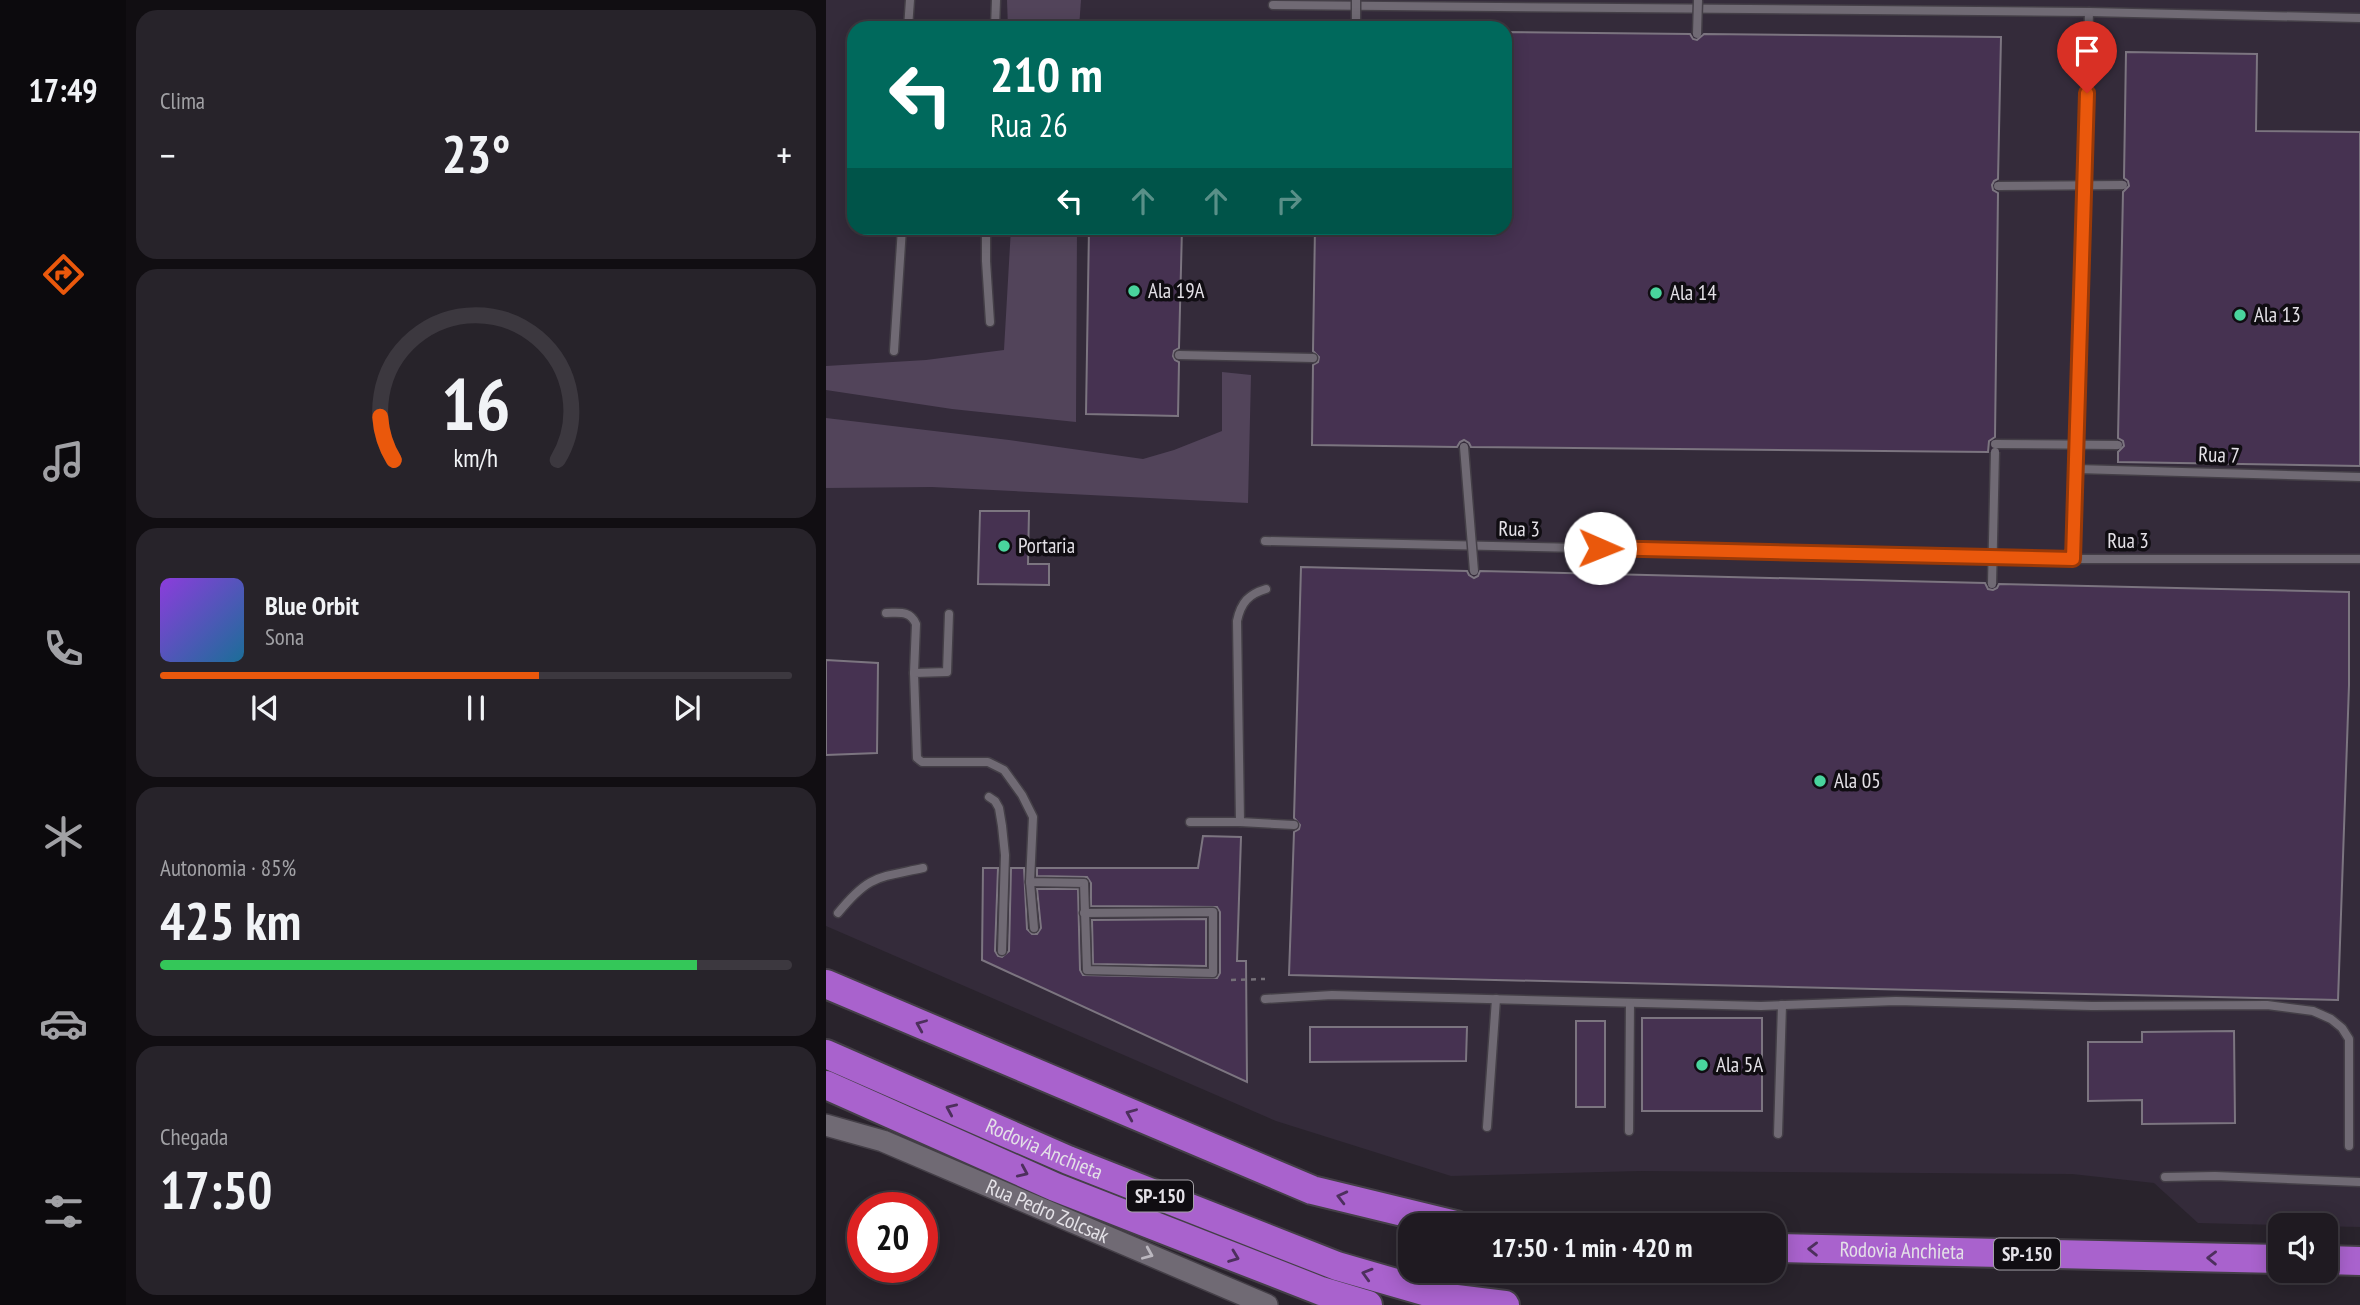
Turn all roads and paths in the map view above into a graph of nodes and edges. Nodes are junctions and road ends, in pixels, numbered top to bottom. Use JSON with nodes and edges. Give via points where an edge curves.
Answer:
{"nodes":[{"id":1,"x":910,"y":0,"type":"edge"},
{"id":2,"x":996,"y":0,"type":"edge"},
{"id":3,"x":1356,"y":0,"type":"edge"},
{"id":4,"x":1698,"y":0,"type":"edge"},
{"id":5,"x":1273,"y":5,"type":"dead end"},
{"id":6,"x":2089,"y":12,"type":"junction"},
{"id":7,"x":2360,"y":18,"type":"edge"},
{"id":8,"x":908,"y":21,"type":"edge"},
{"id":9,"x":995,"y":21,"type":"edge"},
{"id":10,"x":1356,"y":21,"type":"edge"},
{"id":11,"x":1697,"y":34,"type":"dead end"},
{"id":12,"x":1998,"y":186,"type":"dead end"},
{"id":13,"x":2123,"y":186,"type":"dead end"},
{"id":14,"x":902,"y":235,"type":"edge"},
{"id":15,"x":986,"y":235,"type":"edge"},
{"id":16,"x":990,"y":322,"type":"dead end"},
{"id":17,"x":894,"y":351,"type":"dead end"},
{"id":18,"x":1179,"y":355,"type":"dead end"},
{"id":19,"x":1313,"y":358,"type":"dead end"},
{"id":20,"x":2118,"y":445,"type":"dead end"},
{"id":21,"x":1464,"y":447,"type":"dead end"},
{"id":22,"x":2077,"y":469,"type":"junction"},
{"id":23,"x":2360,"y":477,"type":"edge"},
{"id":24,"x":1265,"y":541,"type":"dead end"},
{"id":25,"x":2073,"y":559,"type":"junction"},
{"id":26,"x":2360,"y":559,"type":"edge"},
{"id":27,"x":1474,"y":571,"type":"dead end"},
{"id":28,"x":1992,"y":583,"type":"dead end"},
{"id":29,"x":1266,"y":589,"type":"dead end"},
{"id":30,"x":886,"y":613,"type":"dead end"},
{"id":31,"x":949,"y":614,"type":"dead end"},
{"id":32,"x":914,"y":673,"type":"junction"},
{"id":33,"x":989,"y":797,"type":"dead end"},
{"id":34,"x":1190,"y":822,"type":"dead end"},
{"id":35,"x":1240,"y":822,"type":"junction"},
{"id":36,"x":1294,"y":825,"type":"dead end"},
{"id":37,"x":923,"y":868,"type":"dead end"},
{"id":38,"x":1030,"y":882,"type":"junction"},
{"id":39,"x":838,"y":913,"type":"dead end"},
{"id":40,"x":1084,"y":913,"type":"junction"},
{"id":41,"x":1034,"y":928,"type":"dead end"},
{"id":42,"x":1002,"y":951,"type":"dead end"},
{"id":43,"x":1265,"y":979,"type":"dead end"},
{"id":44,"x":1231,"y":980,"type":"dead end"},
{"id":45,"x":826,"y":984,"type":"edge"},
{"id":46,"x":1265,"y":999,"type":"dead end"},
{"id":47,"x":1496,"y":999,"type":"junction"},
{"id":48,"x":1630,"y":1003,"type":"junction"},
{"id":49,"x":1782,"y":1005,"type":"junction"},
{"id":50,"x":826,"y":1054,"type":"edge"},
{"id":51,"x":826,"y":1085,"type":"edge"},
{"id":52,"x":826,"y":1117,"type":"edge"},
{"id":53,"x":826,"y":1125,"type":"edge"},
{"id":54,"x":1487,"y":1127,"type":"dead end"},
{"id":55,"x":1629,"y":1131,"type":"dead end"},
{"id":56,"x":1778,"y":1134,"type":"dead end"},
{"id":57,"x":883,"y":1141,"type":"junction"},
{"id":58,"x":2349,"y":1146,"type":"dead end"},
{"id":59,"x":2165,"y":1177,"type":"dead end"},
{"id":60,"x":2360,"y":1182,"type":"edge"},
{"id":61,"x":1407,"y":1213,"type":"edge"},
{"id":62,"x":1786,"y":1248,"type":"edge"},
{"id":63,"x":2268,"y":1259,"type":"edge"},
{"id":64,"x":2338,"y":1260,"type":"edge"},
{"id":65,"x":2360,"y":1261,"type":"edge"},
{"id":66,"x":1267,"y":1305,"type":"edge"},
{"id":67,"x":1368,"y":1305,"type":"edge"},
{"id":68,"x":1505,"y":1305,"type":"edge"}],
"edges":[{"from":1,"to":8,"type":"lane"},
{"from":2,"to":9,"type":"lane"},
{"from":3,"to":10,"type":"lane","bridge":true},
{"from":4,"to":11,"type":"lane","bridge":true},
{"from":5,"to":6,"type":"lane"},
{"from":6,"to":7,"type":"lane"},
{"from":6,"to":22,"type":"lane"},
{"from":12,"to":13,"type":"lane","bridge":true},
{"from":14,"to":17,"type":"lane"},
{"from":15,"to":16,"type":"lane"},
{"from":18,"to":19,"type":"lane"},
{"from":20,"to":28,"type":"lane","bridge":true,"via":[[1995,448]]},
{"from":21,"to":27,"type":"lane","bridge":true},
{"from":22,"to":23,"type":"lane","name":"Rua 7"},
{"from":22,"to":25,"type":"lane"},
{"from":24,"to":25,"type":"lane","name":"Rua 3"},
{"from":25,"to":26,"type":"lane","name":"Rua 3"},
{"from":29,"to":35,"type":"lane","via":[[1244,602],[1237,621]]},
{"from":30,"to":32,"type":"lane","via":[[914,618]]},
{"from":31,"to":32,"type":"lane","via":[[947,672]]},
{"from":32,"to":38,"type":"lane","via":[[917,758],[922,762],[988,762],[1004,769],[1033,817]]},
{"from":33,"to":42,"type":"lane","via":[[999,808],[1003,836]]},
{"from":34,"to":35,"type":"lane"},
{"from":35,"to":36,"type":"lane"},
{"from":37,"to":39,"type":"lane","via":[[863,885]]},
{"from":38,"to":40,"type":"lane","via":[[1084,883]]},
{"from":38,"to":41,"type":"lane"},
{"from":40,"to":40,"type":"lane","via":[[1087,970],[1213,973],[1213,912]]},
{"from":43,"to":44,"type":"path"},
{"from":61,"to":45,"type":"highway","one_way":true,"via":[[1312,1190]]},
{"from":46,"to":47,"type":"lane","via":[[1332,995]]},
{"from":47,"to":48,"type":"lane"},
{"from":47,"to":54,"type":"lane"},
{"from":48,"to":49,"type":"lane"},
{"from":48,"to":55,"type":"lane"},
{"from":49,"to":56,"type":"lane"},
{"from":49,"to":58,"type":"lane","via":[[1896,1001],[2267,1005],[2314,1011],[2331,1019],[2349,1039]]},
{"from":68,"to":50,"type":"highway","name":"Rodovia Anchieta","number":"SP-150","one_way":true,"via":[[1448,1298],[1337,1266],[1068,1160]]},
{"from":51,"to":67,"type":"highway","name":"Rodovia Anchieta","number":"SP-150","one_way":true,"via":[[1055,1187]]},
{"from":52,"to":57,"type":"main road"},
{"from":53,"to":57,"type":"main road","name":"Rua Pedro Zolcsak"},
{"from":57,"to":66,"type":"main road","name":"Rua Pedro Zolcsak","one_way":true},
{"from":59,"to":60,"type":"lane"},
{"from":63,"to":62,"type":"highway","name":"Rodovia Anchieta","number":"SP-150","one_way":true},
{"from":64,"to":65,"type":"highway"}]}
